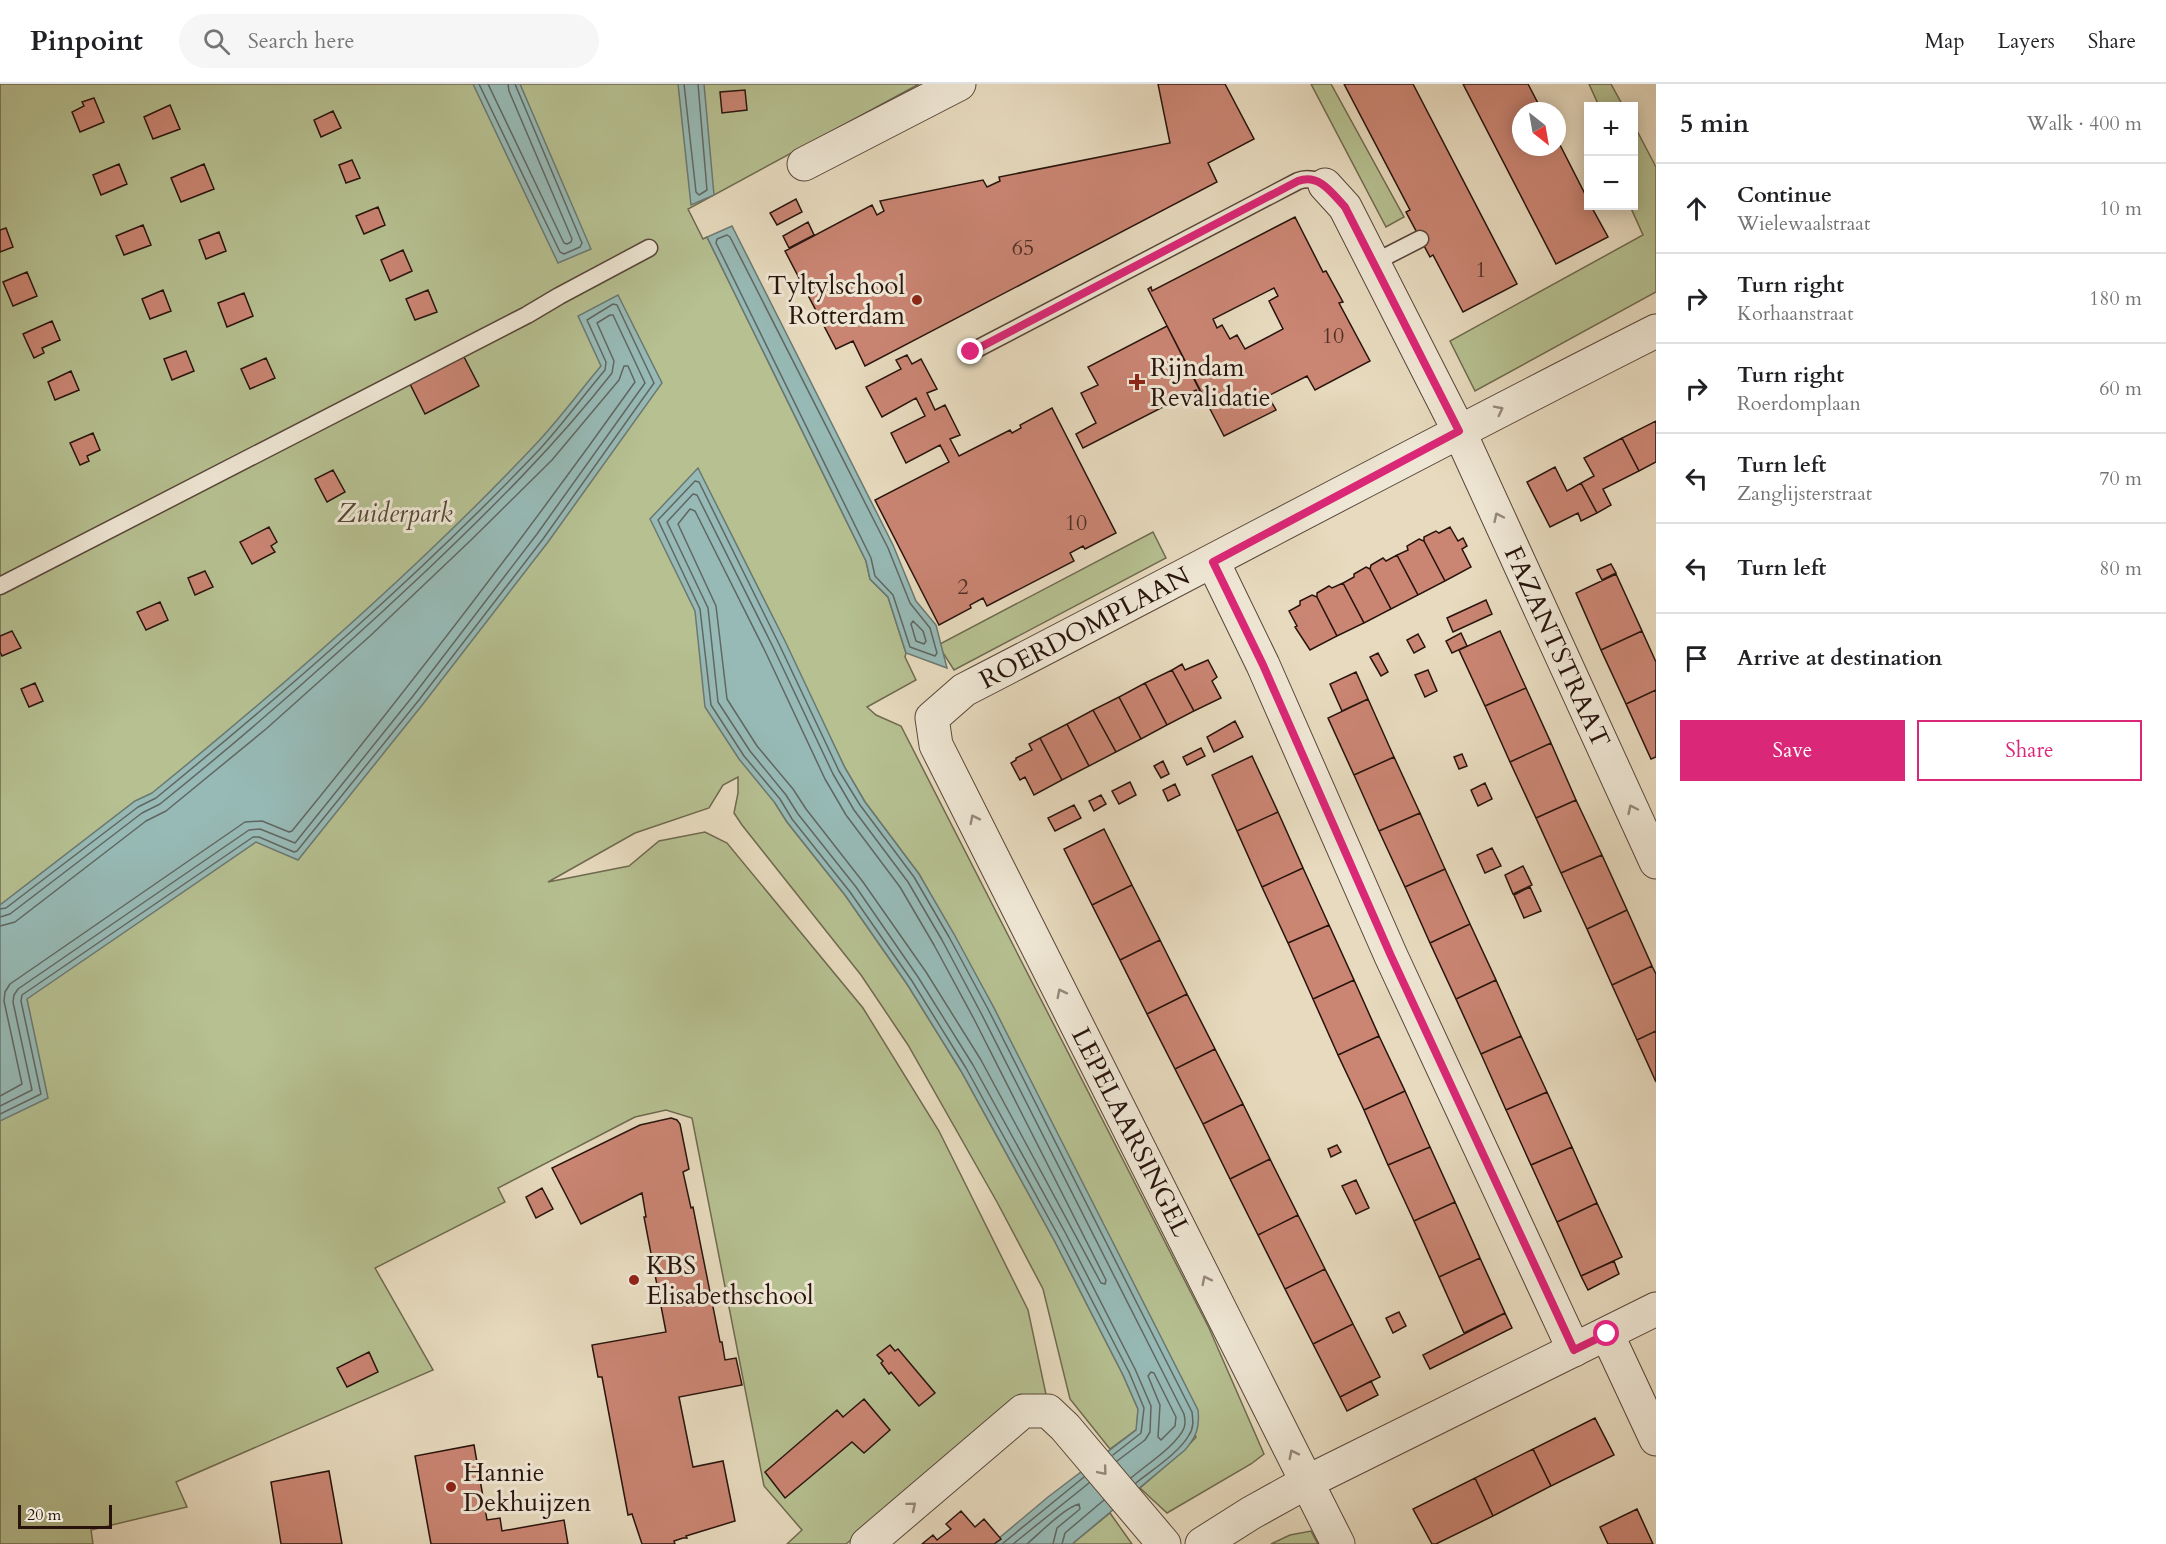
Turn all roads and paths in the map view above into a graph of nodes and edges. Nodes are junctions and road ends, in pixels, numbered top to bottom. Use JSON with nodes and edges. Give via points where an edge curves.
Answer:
{"nodes":[{"id":1,"x":959,"y":84,"type":"edge"},
{"id":2,"x":804,"y":164,"type":"dead end"},
{"id":3,"x":1325,"y":185,"type":"joint"},
{"id":4,"x":1420,"y":239,"type":"dead end"},
{"id":5,"x":650,"y":248,"type":"dead end"},
{"id":6,"x":1373,"y":263,"type":"junction"},
{"id":7,"x":1656,"y":331,"type":"edge"},
{"id":8,"x":971,"y":352,"type":"dead end"},
{"id":9,"x":1459,"y":431,"type":"junction"},
{"id":10,"x":1213,"y":562,"type":"junction"},
{"id":11,"x":0,"y":586,"type":"edge"},
{"id":12,"x":932,"y":718,"type":"joint"},
{"id":13,"x":1656,"y":862,"type":"edge"},
{"id":14,"x":1656,"y":1309,"type":"edge"},
{"id":15,"x":1607,"y":1334,"type":"junction"},
{"id":16,"x":1574,"y":1350,"type":"junction"},
{"id":17,"x":1656,"y":1439,"type":"edge"},
{"id":18,"x":1307,"y":1482,"type":"junction"},
{"id":19,"x":867,"y":1544,"type":"edge"},
{"id":20,"x":1164,"y":1544,"type":"edge"},
{"id":21,"x":1202,"y":1544,"type":"edge"},
{"id":22,"x":1338,"y":1544,"type":"edge"}],
"edges":[{"from":1,"to":2,"type":"street"},
{"from":3,"to":6,"type":"street","name":"FAZANTSTRAAT","via":[[1345,207]]},
{"from":3,"to":8,"type":"lane","via":[[1304,178]]},
{"from":4,"to":6,"type":"lane"},
{"from":5,"to":11,"type":"lane"},
{"from":6,"to":9,"type":"street","name":"FAZANTSTRAAT"},
{"from":9,"to":7,"type":"street","name":"ROERDOMPLAAN","one_way":true},
{"from":9,"to":10,"type":"street","name":"ROERDOMPLAAN"},
{"from":13,"to":9,"type":"street","name":"FAZANTSTRAAT","one_way":true},
{"from":10,"to":12,"type":"street","name":"ROERDOMPLAAN","via":[[964,690]]},
{"from":10,"to":16,"type":"street"},
{"from":18,"to":12,"type":"street","name":"LEPELAARSINGEL","one_way":true,"via":[[936,745]]},
{"from":14,"to":15,"type":"street"},
{"from":15,"to":16,"type":"street"},
{"from":15,"to":17,"type":"street"},
{"from":16,"to":18,"type":"street"},
{"from":18,"to":21,"type":"street"},
{"from":18,"to":22,"type":"street","name":"LEPELAARSINGEL"},
{"from":19,"to":20,"type":"street","one_way":true,"via":[[1023,1412],[1048,1411]]}]}
